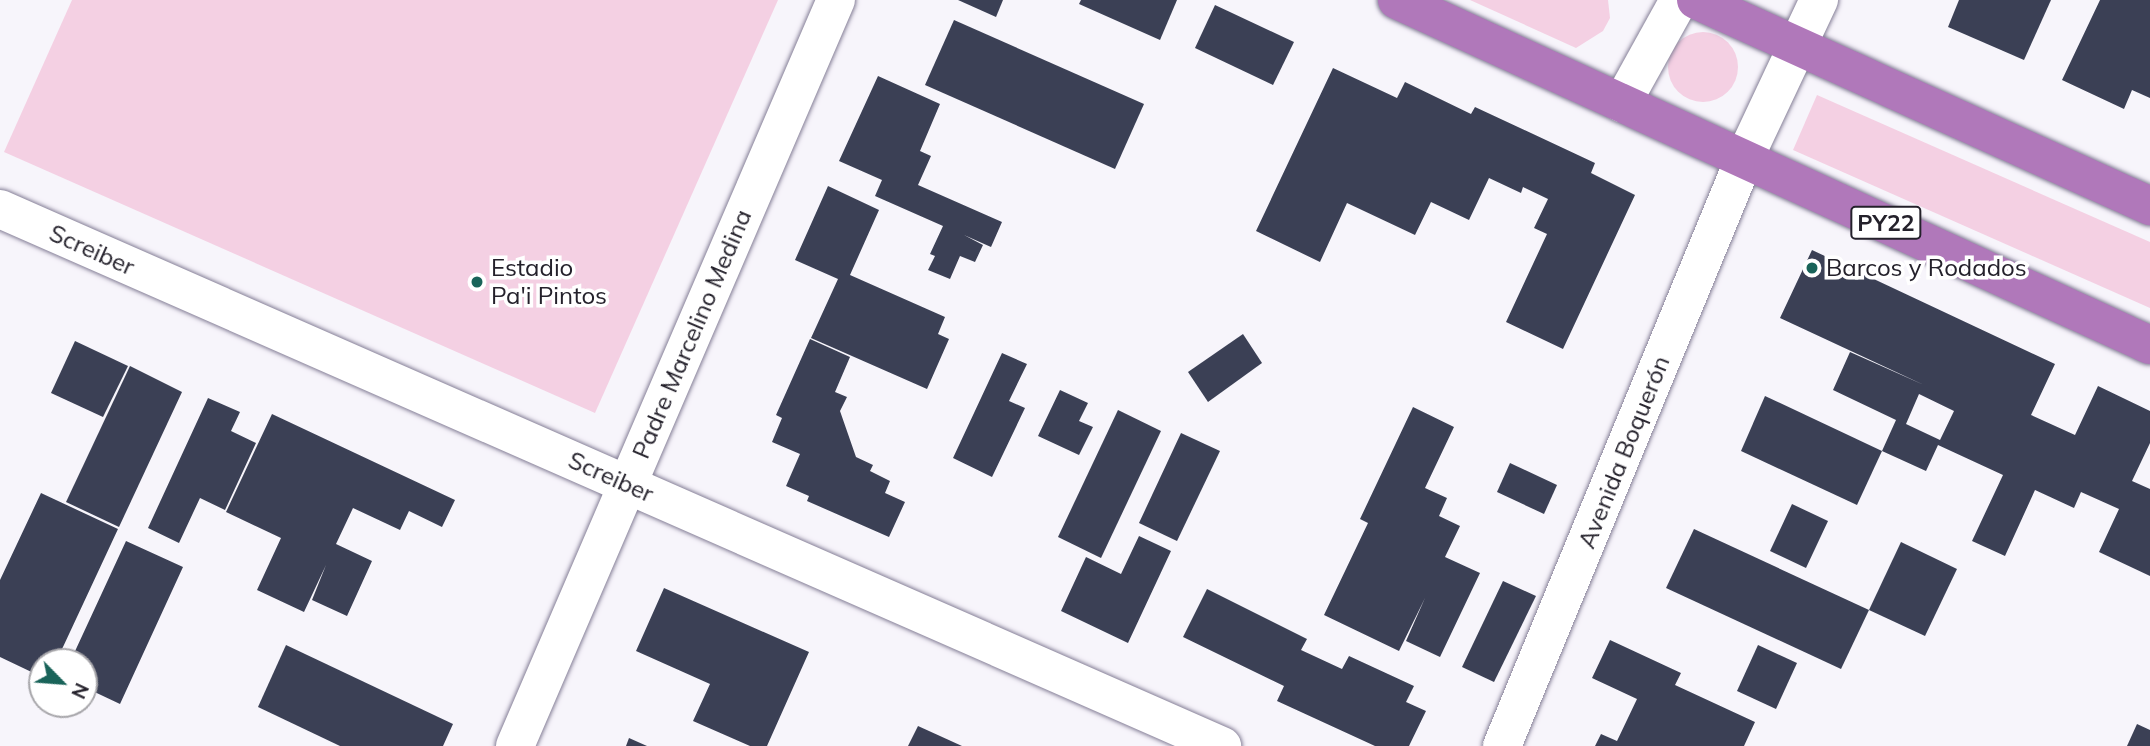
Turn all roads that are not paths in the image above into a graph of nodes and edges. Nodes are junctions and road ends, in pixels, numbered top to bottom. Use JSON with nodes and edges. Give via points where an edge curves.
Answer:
{"nodes":[{"id":1,"x":836,"y":0,"type":"edge"},
{"id":2,"x":1398,"y":0,"type":"edge"},
{"id":3,"x":1679,"y":0,"type":"edge"},
{"id":4,"x":1696,"y":0,"type":"edge"},
{"id":5,"x":1819,"y":0,"type":"edge"},
{"id":6,"x":1798,"y":48,"type":"junction"},
{"id":7,"x":1622,"y":103,"type":"junction"},
{"id":8,"x":1745,"y":157,"type":"junction"},
{"id":9,"x":2150,"y":206,"type":"edge"},
{"id":10,"x":0,"y":209,"type":"edge"},
{"id":11,"x":2150,"y":345,"type":"edge"},
{"id":12,"x":627,"y":484,"type":"junction"},
{"id":13,"x":514,"y":746,"type":"edge"},
{"id":14,"x":1222,"y":746,"type":"edge"},
{"id":15,"x":1502,"y":746,"type":"edge"}],
"edges":[{"from":1,"to":12,"type":"street","name":"Padre Marcelino Medina"},
{"from":2,"to":7,"type":"highway","number":"PY22"},
{"from":3,"to":7,"type":"street"},
{"from":4,"to":6,"type":"highway"},
{"from":5,"to":6,"type":"street","name":"Avenida Boquerón"},
{"from":6,"to":8,"type":"street","name":"Avenida Boquerón"},
{"from":6,"to":9,"type":"highway"},
{"from":7,"to":8,"type":"highway","number":"PY22"},
{"from":8,"to":11,"type":"highway","number":"PY22"},
{"from":8,"to":15,"type":"street","name":"Avenida Boquerón"},
{"from":10,"to":12,"type":"street","name":"Screiber"},
{"from":12,"to":13,"type":"street","name":"Padre Marcelino Medina"},
{"from":12,"to":14,"type":"street","name":"Screiber"}]}
